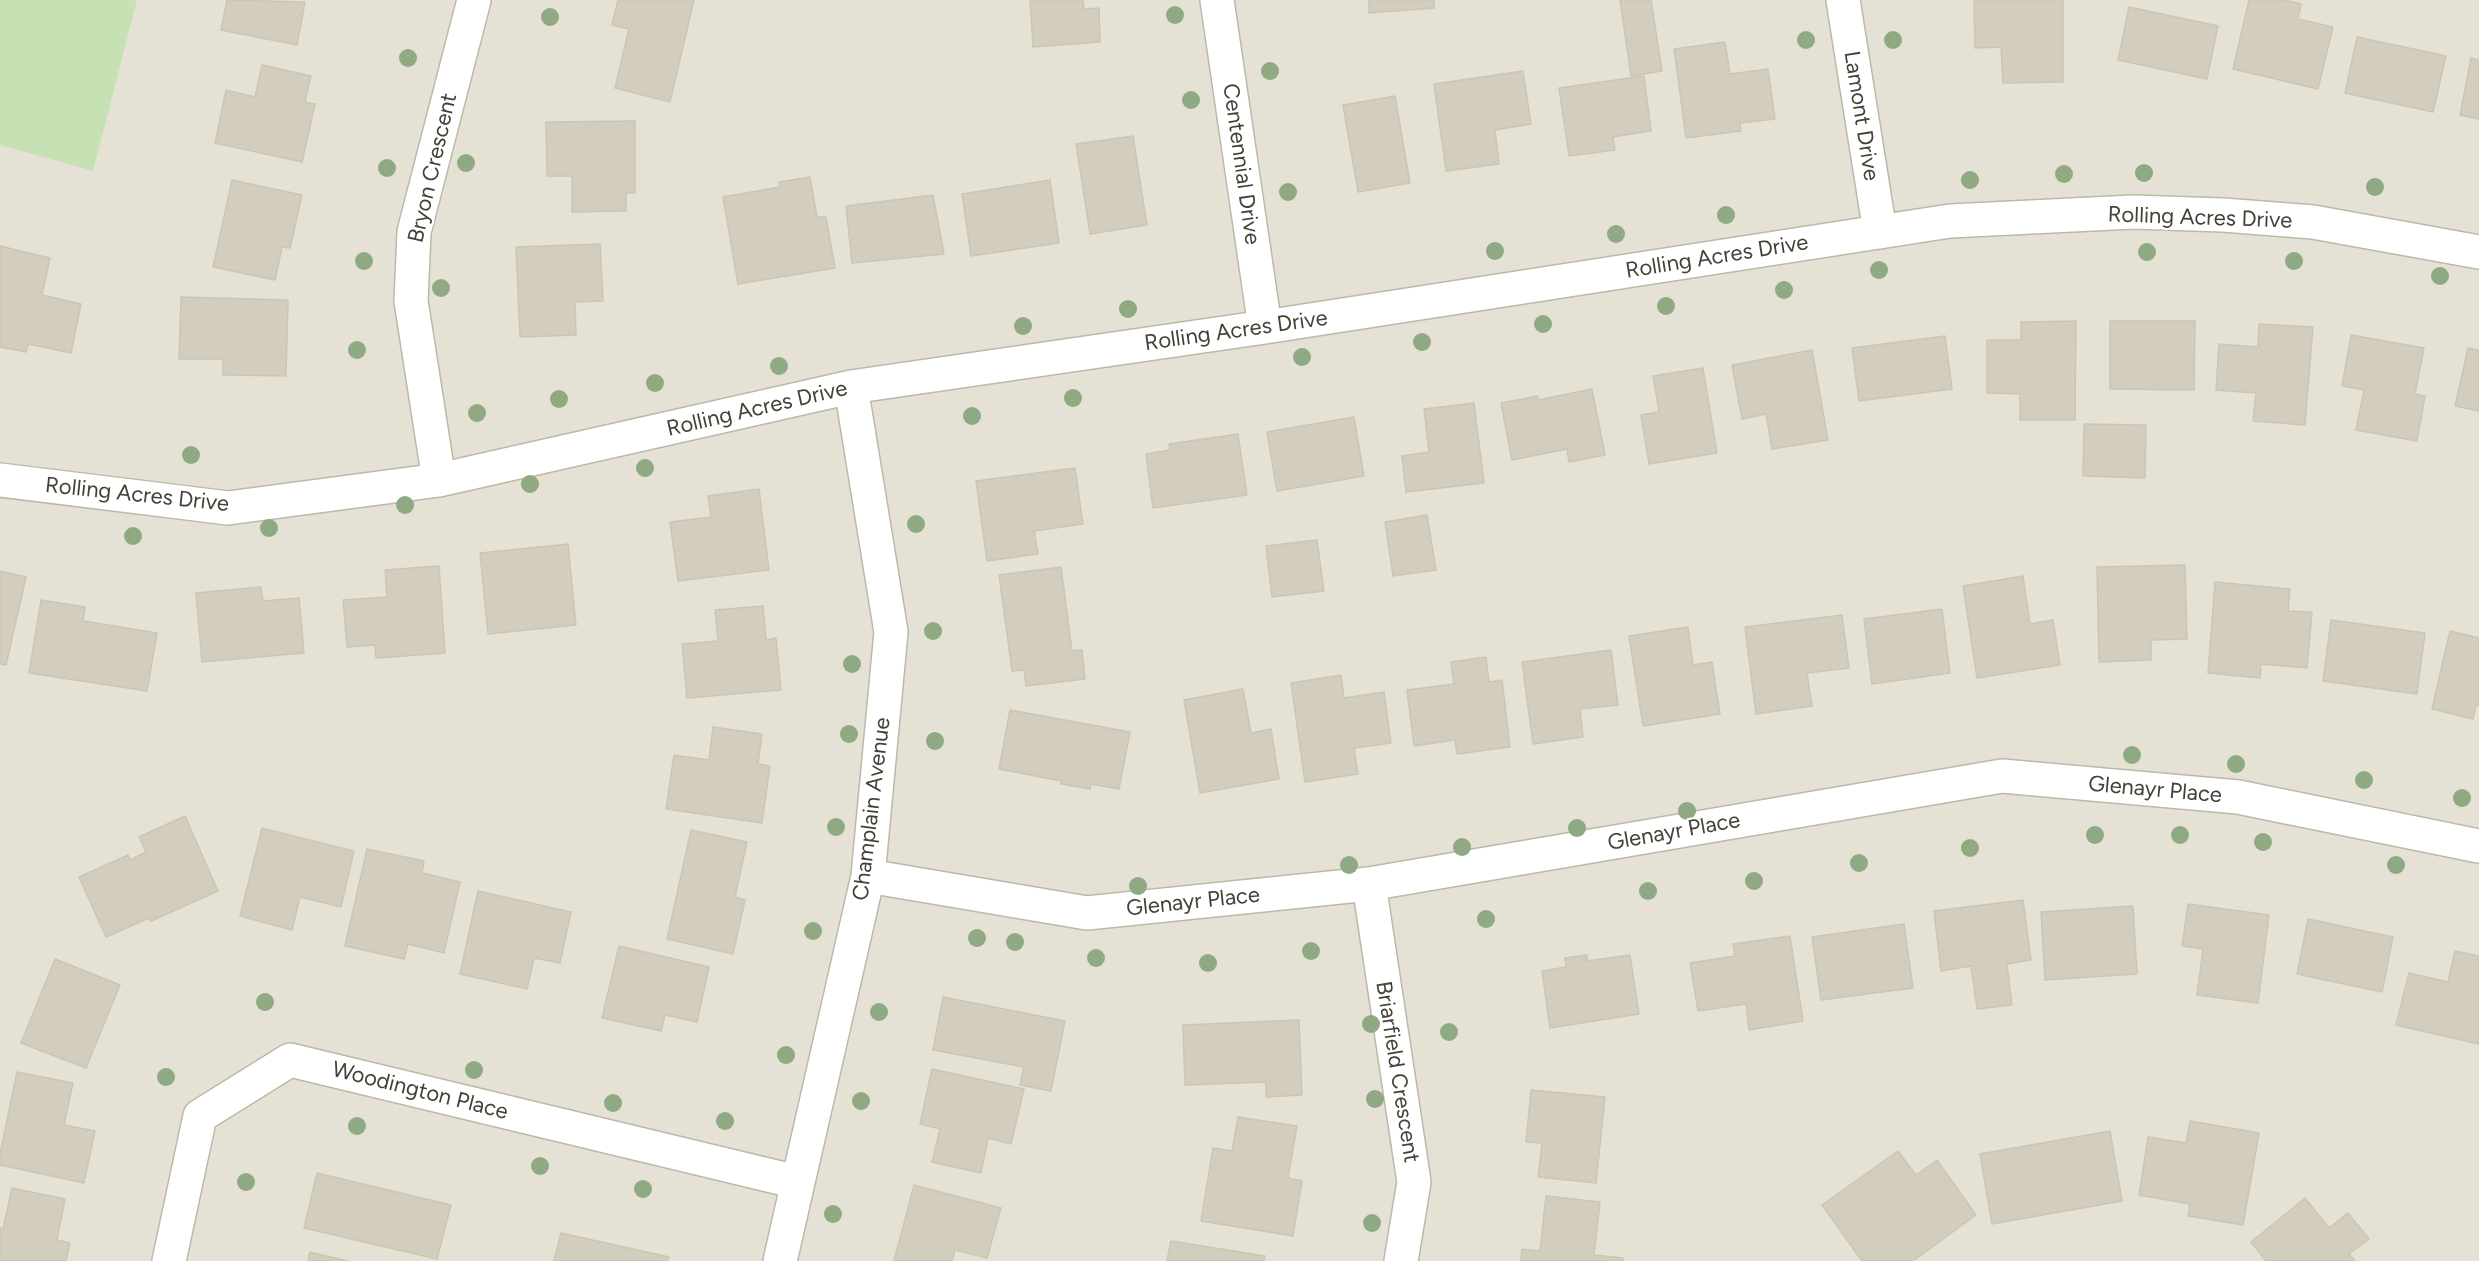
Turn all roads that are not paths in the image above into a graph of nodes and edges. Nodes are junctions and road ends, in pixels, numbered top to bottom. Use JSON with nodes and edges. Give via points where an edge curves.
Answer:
{"nodes":[{"id":1,"x":474,"y":0,"type":"edge"},
{"id":2,"x":1217,"y":0,"type":"edge"},
{"id":3,"x":1843,"y":0,"type":"edge"},
{"id":4,"x":1880,"y":232,"type":"junction"},
{"id":5,"x":2479,"y":252,"type":"edge"},
{"id":6,"x":1265,"y":327,"type":"junction"},
{"id":7,"x":851,"y":387,"type":"junction"},
{"id":8,"x":0,"y":480,"type":"edge"},
{"id":9,"x":439,"y":480,"type":"junction"},
{"id":10,"x":2479,"y":846,"type":"edge"},
{"id":11,"x":867,"y":876,"type":"junction"},
{"id":12,"x":1369,"y":884,"type":"junction"},
{"id":13,"x":797,"y":1182,"type":"junction"},
{"id":14,"x":169,"y":1261,"type":"edge"},
{"id":15,"x":780,"y":1261,"type":"edge"},
{"id":16,"x":1401,"y":1261,"type":"edge"}],
"edges":[{"from":1,"to":9,"type":"street","name":"Bryon Crescent","via":[[414,232],[411,301]]},
{"from":2,"to":6,"type":"street","name":"Centennial Drive"},
{"from":3,"to":4,"type":"street","name":"Lamont Drive"},
{"from":4,"to":5,"type":"street","name":"Rolling Acres Drive","via":[[1961,220],[2178,213],[2313,222]]},
{"from":4,"to":6,"type":"street","name":"Rolling Acres Drive"},
{"from":6,"to":7,"type":"street","name":"Rolling Acres Drive"},
{"from":7,"to":9,"type":"street","name":"Rolling Acres Drive"},
{"from":7,"to":11,"type":"street","name":"Champlain Avenue","via":[[891,632]]},
{"from":8,"to":9,"type":"street","name":"Rolling Acres Drive","via":[[228,508]]},
{"from":10,"to":12,"type":"street","name":"Glenayr Place","via":[[2238,797],[2002,776]]},
{"from":11,"to":12,"type":"street","name":"Glenayr Place","via":[[1087,913]]},
{"from":11,"to":13,"type":"street","name":"Champlain Avenue"},
{"from":12,"to":16,"type":"street","name":"Briarfield Crescent","via":[[1414,1182]]},
{"from":13,"to":14,"type":"street","name":"Woodington Place","via":[[290,1060],[200,1116]]},
{"from":13,"to":15,"type":"street","name":"Champlain Avenue"}]}
